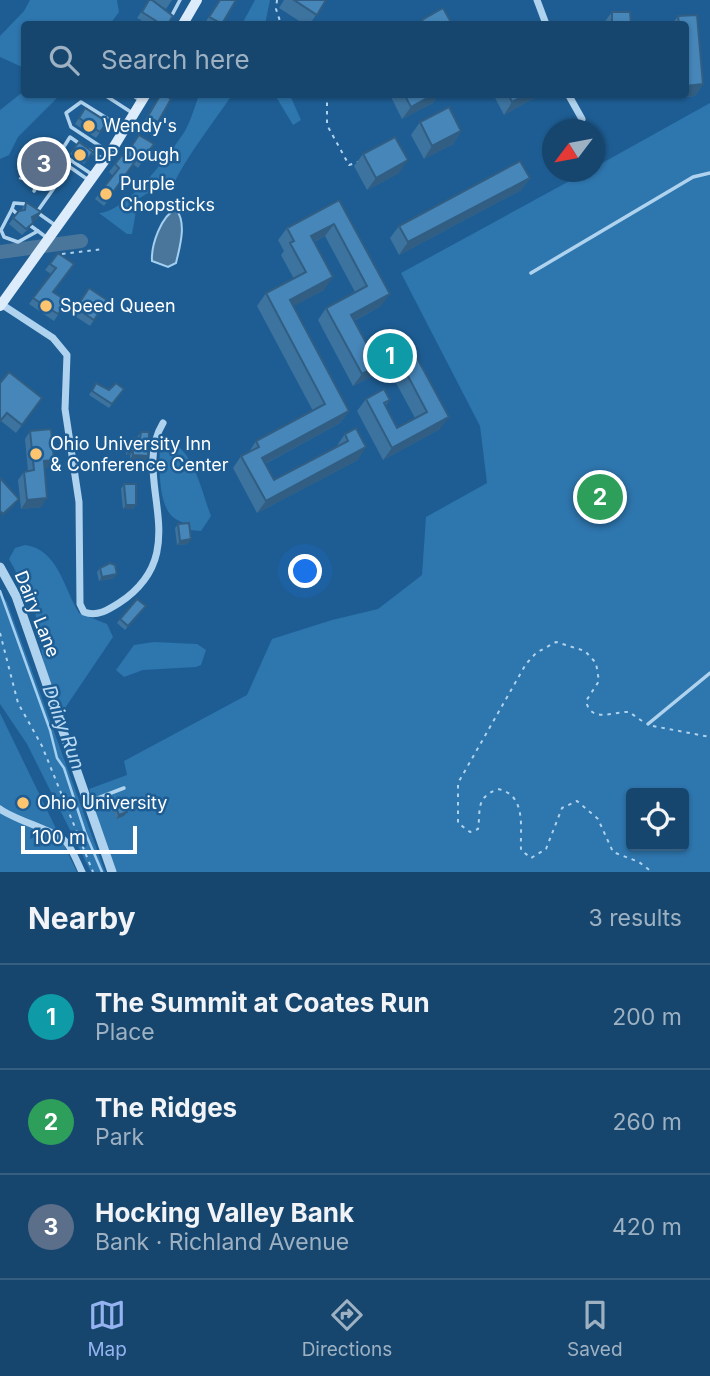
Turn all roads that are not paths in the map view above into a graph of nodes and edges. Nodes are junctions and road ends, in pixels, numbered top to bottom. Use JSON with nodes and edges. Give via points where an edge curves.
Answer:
{"nodes":[{"id":1,"x":180,"y":0,"type":"edge"},
{"id":2,"x":197,"y":0,"type":"edge"},
{"id":3,"x":537,"y":0,"type":"edge"},
{"id":4,"x":161,"y":11,"type":"edge"},
{"id":5,"x":171,"y":17,"type":"junction"},
{"id":6,"x":178,"y":21,"type":"edge"},
{"id":7,"x":185,"y":21,"type":"edge"},
{"id":8,"x":545,"y":21,"type":"edge"},
{"id":9,"x":109,"y":98,"type":"edge"},
{"id":10,"x":144,"y":98,"type":"edge"},
{"id":11,"x":570,"y":98,"type":"edge"},
{"id":12,"x":135,"y":115,"type":"junction"},
{"id":13,"x":582,"y":118,"type":"dead end"},
{"id":14,"x":125,"y":131,"type":"junction"},
{"id":15,"x":42,"y":148,"type":"edge"},
{"id":16,"x":51,"y":154,"type":"edge"},
{"id":17,"x":107,"y":157,"type":"junction"},
{"id":18,"x":70,"y":167,"type":"junction"},
{"id":19,"x":710,"y":173,"type":"edge"},
{"id":20,"x":91,"y":178,"type":"junction"},
{"id":21,"x":41,"y":179,"type":"junction"},
{"id":22,"x":54,"y":188,"type":"junction"},
{"id":23,"x":34,"y":191,"type":"dead end"},
{"id":24,"x":12,"y":209,"type":"junction"},
{"id":25,"x":37,"y":212,"type":"junction"},
{"id":26,"x":16,"y":214,"type":"edge"},
{"id":27,"x":31,"y":226,"type":"edge"},
{"id":28,"x":56,"y":226,"type":"junction"},
{"id":29,"x":38,"y":231,"type":"junction"},
{"id":30,"x":48,"y":238,"type":"junction"},
{"id":31,"x":531,"y":273,"type":"dead end"},
{"id":32,"x":1,"y":305,"type":"edge"},
{"id":33,"x":163,"y":423,"type":"dead end"},
{"id":34,"x":0,"y":567,"type":"edge"},
{"id":35,"x":710,"y":673,"type":"edge"},
{"id":36,"x":648,"y":724,"type":"road end"},
{"id":37,"x":124,"y":788,"type":"dead end"},
{"id":38,"x":88,"y":802,"type":"junction"},
{"id":39,"x":0,"y":809,"type":"edge"},
{"id":40,"x":82,"y":872,"type":"edge"},
{"id":41,"x":112,"y":872,"type":"edge"}],
"edges":[{"from":1,"to":5,"type":"lane"},
{"from":2,"to":7,"type":"main road"},
{"from":3,"to":8,"type":"street"},
{"from":4,"to":5,"type":"lane"},
{"from":5,"to":6,"type":"lane"},
{"from":9,"to":12,"type":"lane"},
{"from":10,"to":12,"type":"main road"},
{"from":11,"to":13,"type":"street"},
{"from":12,"to":14,"type":"main road"},
{"from":14,"to":17,"type":"main road"},
{"from":14,"to":17,"type":"lane","via":[[81,102],[66,113],[71,127]]},
{"from":15,"to":21,"type":"lane","via":[[33,141],[24,158]]},
{"from":16,"to":18,"type":"lane"},
{"from":17,"to":20,"type":"main road"},
{"from":17,"to":20,"type":"lane","via":[[70,137],[60,153]]},
{"from":18,"to":20,"type":"lane"},
{"from":18,"to":22,"type":"lane"},
{"from":19,"to":31,"type":"lane","via":[[693,177]]},
{"from":20,"to":28,"type":"main road"},
{"from":21,"to":22,"type":"lane"},
{"from":21,"to":23,"type":"lane"},
{"from":22,"to":25,"type":"lane"},
{"from":24,"to":25,"type":"lane","via":[[19,202]]},
{"from":24,"to":26,"type":"lane"},
{"from":24,"to":29,"type":"lane","via":[[1,230],[4,237],[18,242]]},
{"from":25,"to":28,"type":"lane"},
{"from":27,"to":29,"type":"lane"},
{"from":28,"to":30,"type":"main road"},
{"from":29,"to":30,"type":"lane"},
{"from":30,"to":32,"type":"main road"},
{"from":32,"to":33,"type":"street","via":[[53,338],[67,355],[65,409],[79,502],[80,604],[84,612],[97,614],[120,602],[152,571],[158,533],[156,446]]},
{"from":34,"to":38,"type":"street","name":"Dairy Lane","via":[[16,596]]},
{"from":35,"to":36,"type":"lane"},
{"from":37,"to":38,"type":"lane"},
{"from":38,"to":41,"type":"street","name":"Dairy Lane"},
{"from":39,"to":40,"type":"street","via":[[61,838]]}]}
